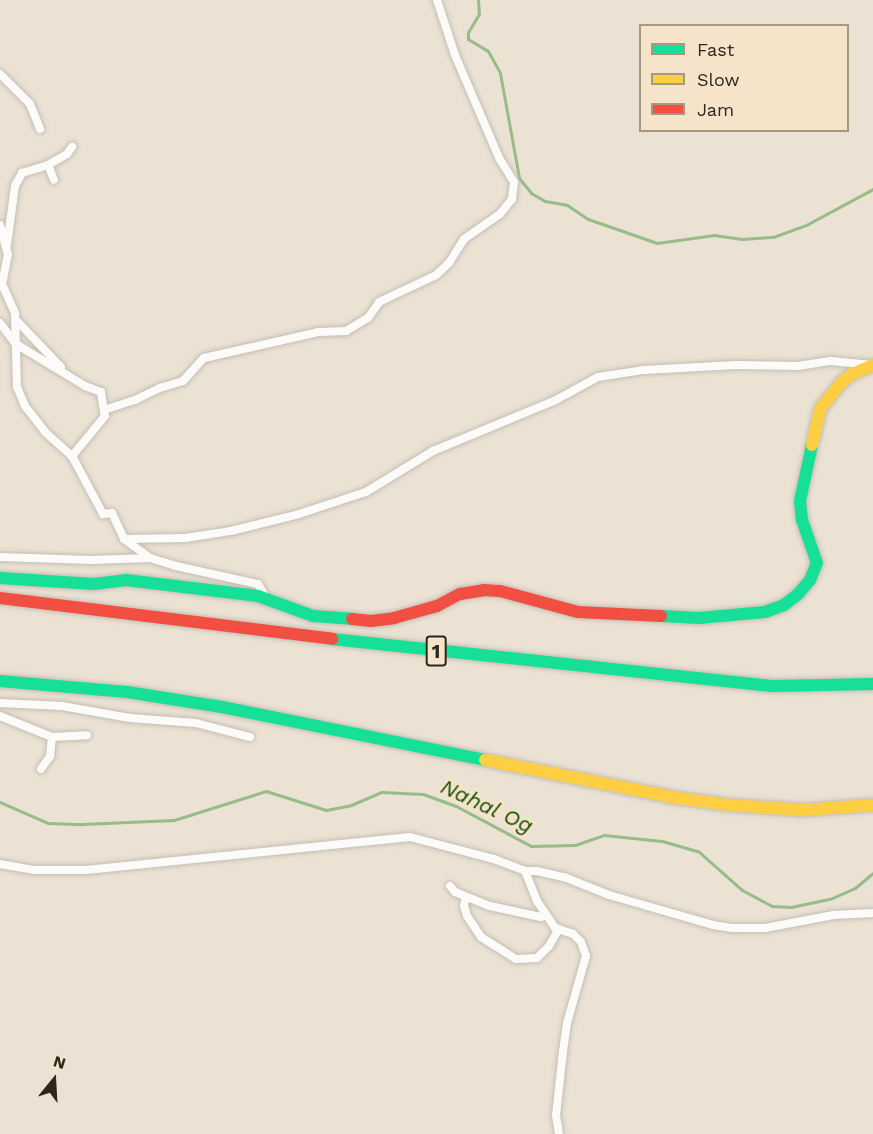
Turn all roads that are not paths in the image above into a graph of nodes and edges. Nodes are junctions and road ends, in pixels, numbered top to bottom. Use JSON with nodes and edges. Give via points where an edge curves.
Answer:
{"nodes":[{"id":1,"x":437,"y":0,"type":"edge"},
{"id":2,"x":0,"y":74,"type":"edge"},
{"id":3,"x":40,"y":129,"type":"dead end"},
{"id":4,"x":72,"y":147,"type":"dead end"},
{"id":5,"x":48,"y":165,"type":"junction"},
{"id":6,"x":54,"y":180,"type":"dead end"},
{"id":7,"x":0,"y":225,"type":"edge"},
{"id":8,"x":7,"y":246,"type":"junction"},
{"id":9,"x":16,"y":320,"type":"junction"},
{"id":10,"x":0,"y":323,"type":"edge"},
{"id":11,"x":16,"y":344,"type":"junction"},
{"id":12,"x":872,"y":365,"type":"edge"},
{"id":13,"x":67,"y":374,"type":"junction"},
{"id":14,"x":104,"y":410,"type":"junction"},
{"id":15,"x":72,"y":456,"type":"junction"},
{"id":16,"x":124,"y":539,"type":"junction"},
{"id":17,"x":0,"y":557,"type":"edge"},
{"id":18,"x":150,"y":558,"type":"junction"},
{"id":19,"x":0,"y":578,"type":"edge"},
{"id":20,"x":0,"y":598,"type":"edge"},
{"id":21,"x":266,"y":598,"type":"junction"},
{"id":22,"x":0,"y":681,"type":"edge"},
{"id":23,"x":873,"y":684,"type":"edge"},
{"id":24,"x":0,"y":703,"type":"edge"},
{"id":25,"x":0,"y":716,"type":"edge"},
{"id":26,"x":87,"y":735,"type":"dead end"},
{"id":27,"x":52,"y":737,"type":"junction"},
{"id":28,"x":250,"y":737,"type":"dead end"},
{"id":29,"x":41,"y":769,"type":"dead end"},
{"id":30,"x":873,"y":805,"type":"edge"},
{"id":31,"x":0,"y":864,"type":"edge"},
{"id":32,"x":525,"y":871,"type":"junction"},
{"id":33,"x":450,"y":886,"type":"dead end"},
{"id":34,"x":466,"y":897,"type":"junction"},
{"id":35,"x":873,"y":913,"type":"edge"},
{"id":36,"x":547,"y":915,"type":"junction"},
{"id":37,"x":559,"y":929,"type":"junction"},
{"id":38,"x":559,"y":1134,"type":"edge"}],
"edges":[{"from":1,"to":14,"type":"street","via":[[455,55],[500,160],[514,182],[512,199],[500,214],[464,240],[436,275],[379,302],[368,318],[346,331],[318,332],[204,358],[183,381]]},
{"from":2,"to":3,"type":"street","via":[[30,104]]},
{"from":4,"to":5,"type":"street","via":[[68,154]]},
{"from":5,"to":6,"type":"street"},
{"from":5,"to":8,"type":"street","via":[[22,173],[15,186]]},
{"from":7,"to":8,"type":"street"},
{"from":8,"to":9,"type":"street","via":[[2,284]]},
{"from":9,"to":11,"type":"street"},
{"from":9,"to":13,"type":"street"},
{"from":10,"to":11,"type":"street"},
{"from":11,"to":13,"type":"street"},
{"from":11,"to":15,"type":"street","via":[[16,387],[25,406],[45,432]]},
{"from":12,"to":16,"type":"street","via":[[831,361],[798,366],[736,365],[598,377],[554,401],[434,451],[366,492],[231,531],[185,538]]},
{"from":12,"to":21,"type":"main road","via":[[842,382],[820,409],[800,501],[802,520],[817,563],[810,580],[784,605],[765,612],[699,618],[578,612],[484,590],[372,621],[313,616]]},
{"from":13,"to":14,"type":"street","via":[[101,392]]},
{"from":14,"to":15,"type":"street","via":[[105,416]]},
{"from":15,"to":16,"type":"street","via":[[103,514],[112,513]]},
{"from":16,"to":18,"type":"street"},
{"from":17,"to":18,"type":"street"},
{"from":18,"to":21,"type":"street","via":[[258,584]]},
{"from":19,"to":21,"type":"main road","via":[[94,584],[126,580]]},
{"from":20,"to":23,"type":"main road","number":"1","via":[[310,637],[760,685]]},
{"from":22,"to":30,"type":"main road","via":[[127,692],[222,706],[722,804],[804,810]]},
{"from":24,"to":28,"type":"street","via":[[62,706],[130,718],[196,723]]},
{"from":25,"to":27,"type":"street"},
{"from":26,"to":27,"type":"street"},
{"from":27,"to":29,"type":"street","via":[[50,756]]},
{"from":31,"to":32,"type":"street","via":[[34,870],[86,870],[410,837],[495,859]]},
{"from":32,"to":35,"type":"street","via":[[564,877],[609,895],[733,928],[765,928],[834,915]]},
{"from":32,"to":36,"type":"street"},
{"from":33,"to":34,"type":"street"},
{"from":34,"to":36,"type":"street","via":[[490,906]]},
{"from":34,"to":37,"type":"street","via":[[467,916],[481,937],[516,959],[537,958]]},
{"from":36,"to":37,"type":"street"},
{"from":37,"to":38,"type":"street","via":[[573,934],[586,956],[566,1033],[556,1115]]}]}
